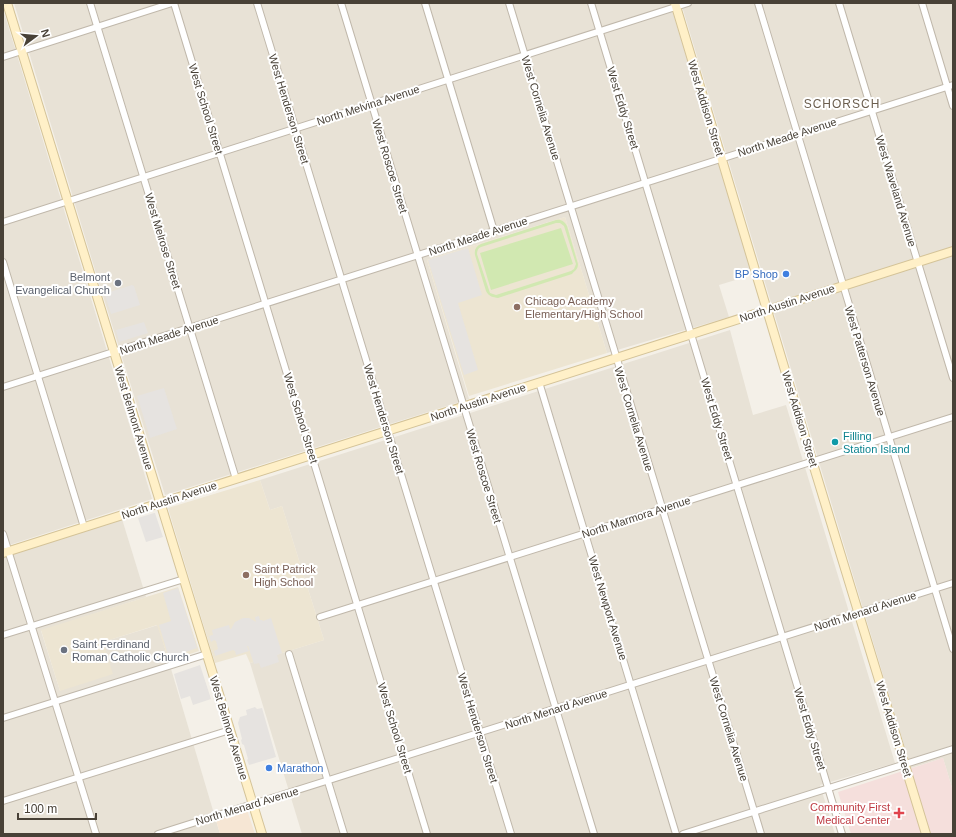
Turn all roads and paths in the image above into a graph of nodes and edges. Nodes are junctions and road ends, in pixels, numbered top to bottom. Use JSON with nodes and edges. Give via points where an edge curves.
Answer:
{"nodes":[{"id":1,"x":7,"y":3,"type":"edge"},
{"id":2,"x":90,"y":3,"type":"edge"},
{"id":3,"x":173,"y":3,"type":"edge"},
{"id":4,"x":257,"y":3,"type":"edge"},
{"id":5,"x":341,"y":3,"type":"edge"},
{"id":6,"x":425,"y":3,"type":"edge"},
{"id":7,"x":509,"y":3,"type":"edge"},
{"id":8,"x":591,"y":3,"type":"edge"},
{"id":9,"x":688,"y":3,"type":"edge"},
{"id":10,"x":758,"y":3,"type":"edge"},
{"id":11,"x":839,"y":3,"type":"edge"},
{"id":12,"x":922,"y":3,"type":"edge"},
{"id":13,"x":675,"y":5,"type":"edge"},
{"id":14,"x":98,"y":27,"type":"junction"},
{"id":15,"x":600,"y":31,"type":"junction"},
{"id":16,"x":22,"y":51,"type":"junction"},
{"id":17,"x":524,"y":55,"type":"junction"},
{"id":18,"x":3,"y":57,"type":"edge"},
{"id":19,"x":448,"y":80,"type":"junction"},
{"id":20,"x":950,"y":86,"type":"edge"},
{"id":21,"x":372,"y":104,"type":"junction"},
{"id":22,"x":953,"y":106,"type":"edge"},
{"id":23,"x":872,"y":110,"type":"junction"},
{"id":24,"x":296,"y":129,"type":"junction"},
{"id":25,"x":797,"y":134,"type":"junction"},
{"id":26,"x":220,"y":153,"type":"junction"},
{"id":27,"x":721,"y":158,"type":"junction"},
{"id":28,"x":144,"y":178,"type":"junction"},
{"id":29,"x":645,"y":183,"type":"junction"},
{"id":30,"x":68,"y":202,"type":"junction"},
{"id":31,"x":570,"y":207,"type":"junction"},
{"id":32,"x":3,"y":222,"type":"edge"},
{"id":33,"x":494,"y":231,"type":"junction"},
{"id":34,"x":953,"y":251,"type":"edge"},
{"id":35,"x":418,"y":255,"type":"junction"},
{"id":36,"x":3,"y":262,"type":"edge"},
{"id":37,"x":918,"y":262,"type":"junction"},
{"id":38,"x":342,"y":280,"type":"junction"},
{"id":39,"x":843,"y":286,"type":"junction"},
{"id":40,"x":266,"y":304,"type":"junction"},
{"id":41,"x":767,"y":310,"type":"junction"},
{"id":42,"x":190,"y":328,"type":"junction"},
{"id":43,"x":691,"y":334,"type":"junction"},
{"id":44,"x":114,"y":352,"type":"junction"},
{"id":45,"x":616,"y":358,"type":"junction"},
{"id":46,"x":38,"y":376,"type":"junction"},
{"id":47,"x":953,"y":378,"type":"edge"},
{"id":48,"x":539,"y":382,"type":"junction"},
{"id":49,"x":3,"y":388,"type":"edge"},
{"id":50,"x":463,"y":406,"type":"junction"},
{"id":51,"x":953,"y":416,"type":"edge"},
{"id":52,"x":387,"y":431,"type":"junction"},
{"id":53,"x":889,"y":437,"type":"junction"},
{"id":54,"x":312,"y":455,"type":"junction"},
{"id":55,"x":812,"y":461,"type":"junction"},
{"id":56,"x":236,"y":479,"type":"junction"},
{"id":57,"x":737,"y":485,"type":"junction"},
{"id":58,"x":160,"y":503,"type":"junction"},
{"id":59,"x":661,"y":509,"type":"junction"},
{"id":60,"x":84,"y":527,"type":"junction"},
{"id":61,"x":585,"y":533,"type":"junction"},
{"id":62,"x":3,"y":534,"type":"edge"},
{"id":63,"x":6,"y":552,"type":"edge"},
{"id":64,"x":509,"y":557,"type":"junction"},
{"id":65,"x":184,"y":579,"type":"junction"},
{"id":66,"x":433,"y":581,"type":"junction"},
{"id":67,"x":953,"y":583,"type":"edge"},
{"id":68,"x":935,"y":588,"type":"junction"},
{"id":69,"x":357,"y":605,"type":"junction"},
{"id":70,"x":859,"y":613,"type":"junction"},
{"id":71,"x":320,"y":617,"type":"dead end"},
{"id":72,"x":31,"y":627,"type":"junction"},
{"id":73,"x":3,"y":636,"type":"edge"},
{"id":74,"x":783,"y":637,"type":"junction"},
{"id":75,"x":953,"y":649,"type":"edge"},
{"id":76,"x":207,"y":654,"type":"junction"},
{"id":77,"x":289,"y":654,"type":"dead end"},
{"id":78,"x":708,"y":660,"type":"junction"},
{"id":79,"x":631,"y":685,"type":"junction"},
{"id":80,"x":54,"y":702,"type":"junction"},
{"id":81,"x":556,"y":709,"type":"junction"},
{"id":82,"x":3,"y":718,"type":"edge"},
{"id":83,"x":230,"y":730,"type":"junction"},
{"id":84,"x":480,"y":733,"type":"junction"},
{"id":85,"x":953,"y":749,"type":"edge"},
{"id":86,"x":404,"y":757,"type":"junction"},
{"id":87,"x":904,"y":764,"type":"junction"},
{"id":88,"x":78,"y":777,"type":"junction"},
{"id":89,"x":327,"y":781,"type":"junction"},
{"id":90,"x":828,"y":788,"type":"junction"},
{"id":91,"x":3,"y":801,"type":"edge"},
{"id":92,"x":253,"y":805,"type":"junction"},
{"id":93,"x":754,"y":812,"type":"junction"},
{"id":94,"x":96,"y":834,"type":"edge"},
{"id":95,"x":158,"y":834,"type":"edge"},
{"id":96,"x":262,"y":834,"type":"edge"},
{"id":97,"x":344,"y":834,"type":"edge"},
{"id":98,"x":427,"y":834,"type":"edge"},
{"id":99,"x":510,"y":834,"type":"edge"},
{"id":100,"x":594,"y":834,"type":"edge"},
{"id":101,"x":676,"y":834,"type":"edge"},
{"id":102,"x":683,"y":834,"type":"edge"},
{"id":103,"x":761,"y":834,"type":"edge"},
{"id":104,"x":842,"y":834,"type":"edge"},
{"id":105,"x":926,"y":834,"type":"edge"}],
"edges":[{"from":1,"to":16,"type":"street","name":"West Belmont Avenue"},
{"from":2,"to":14,"type":"street","name":"West Melrose Street"},
{"from":3,"to":14,"type":"street"},
{"from":3,"to":26,"type":"street","name":"West School Street"},
{"from":4,"to":24,"type":"street","name":"West Henderson Street"},
{"from":5,"to":21,"type":"street","name":"West Roscoe Street"},
{"from":6,"to":19,"type":"street"},
{"from":7,"to":17,"type":"street","name":"West Cornelia Avenue"},
{"from":8,"to":15,"type":"street","name":"West Eddy Street"},
{"from":9,"to":13,"type":"street","name":"North Melvina Avenue"},
{"from":10,"to":25,"type":"street","name":"West Patterson Avenue"},
{"from":11,"to":23,"type":"street","name":"West Waveland Avenue"},
{"from":12,"to":20,"type":"street"},
{"from":13,"to":15,"type":"street","name":"North Melvina Avenue"},
{"from":13,"to":27,"type":"street","name":"West Addison Street"},
{"from":14,"to":16,"type":"street"},
{"from":14,"to":28,"type":"street","name":"West Melrose Street"},
{"from":15,"to":17,"type":"street","name":"North Melvina Avenue"},
{"from":15,"to":29,"type":"street","name":"West Eddy Street"},
{"from":16,"to":18,"type":"street"},
{"from":16,"to":30,"type":"street","name":"West Belmont Avenue"},
{"from":17,"to":19,"type":"street","name":"North Melvina Avenue"},
{"from":17,"to":31,"type":"street","name":"West Cornelia Avenue"},
{"from":19,"to":21,"type":"street","name":"North Melvina Avenue"},
{"from":19,"to":33,"type":"street"},
{"from":20,"to":22,"type":"street"},
{"from":20,"to":23,"type":"street","name":"North Meade Avenue"},
{"from":21,"to":24,"type":"street","name":"North Melvina Avenue"},
{"from":21,"to":35,"type":"street","name":"West Roscoe Street"},
{"from":23,"to":25,"type":"street","name":"North Meade Avenue"},
{"from":23,"to":37,"type":"street","name":"West Waveland Avenue"},
{"from":24,"to":26,"type":"street","name":"North Melvina Avenue"},
{"from":24,"to":38,"type":"street","name":"West Henderson Street"},
{"from":25,"to":27,"type":"street","name":"North Meade Avenue"},
{"from":25,"to":39,"type":"street","name":"West Patterson Avenue"},
{"from":26,"to":28,"type":"street","name":"North Melvina Avenue"},
{"from":26,"to":40,"type":"street","name":"West School Street"},
{"from":27,"to":29,"type":"street","name":"North Meade Avenue"},
{"from":27,"to":41,"type":"street","name":"West Addison Street"},
{"from":28,"to":30,"type":"street","name":"North Melvina Avenue"},
{"from":28,"to":42,"type":"street","name":"West Melrose Street"},
{"from":29,"to":31,"type":"street","name":"North Meade Avenue"},
{"from":29,"to":43,"type":"street","name":"West Eddy Street"},
{"from":30,"to":32,"type":"street","name":"North Melvina Avenue"},
{"from":30,"to":44,"type":"street","name":"West Belmont Avenue"},
{"from":31,"to":33,"type":"street","name":"North Meade Avenue"},
{"from":31,"to":45,"type":"street","name":"West Cornelia Avenue"},
{"from":33,"to":35,"type":"street","name":"North Meade Avenue"},
{"from":34,"to":37,"type":"street","name":"North Austin Avenue"},
{"from":35,"to":38,"type":"street","name":"North Meade Avenue"},
{"from":35,"to":50,"type":"street","name":"West Roscoe Street"},
{"from":36,"to":46,"type":"street"},
{"from":37,"to":39,"type":"street","name":"North Austin Avenue"},
{"from":37,"to":47,"type":"street","name":"West Waveland Avenue"},
{"from":38,"to":40,"type":"street","name":"North Meade Avenue"},
{"from":38,"to":52,"type":"street","name":"West Henderson Street"},
{"from":39,"to":41,"type":"street","name":"North Austin Avenue"},
{"from":39,"to":53,"type":"street","name":"West Patterson Avenue"},
{"from":40,"to":42,"type":"street","name":"North Meade Avenue"},
{"from":40,"to":54,"type":"street","name":"West School Street"},
{"from":41,"to":43,"type":"street","name":"North Austin Avenue"},
{"from":41,"to":55,"type":"street","name":"West Addison Street"},
{"from":42,"to":44,"type":"street","name":"North Meade Avenue"},
{"from":42,"to":56,"type":"street","name":"West Melrose Street"},
{"from":43,"to":45,"type":"street","name":"North Austin Avenue"},
{"from":43,"to":57,"type":"street","name":"West Eddy Street"},
{"from":44,"to":46,"type":"street","name":"North Meade Avenue"},
{"from":44,"to":58,"type":"street","name":"West Belmont Avenue"},
{"from":45,"to":48,"type":"street","name":"North Austin Avenue"},
{"from":45,"to":59,"type":"street","name":"West Cornelia Avenue"},
{"from":46,"to":49,"type":"street","name":"North Meade Avenue"},
{"from":46,"to":60,"type":"street"},
{"from":48,"to":50,"type":"street","name":"North Austin Avenue"},
{"from":48,"to":61,"type":"street","name":"West Newport Avenue"},
{"from":50,"to":52,"type":"street","name":"North Austin Avenue"},
{"from":50,"to":64,"type":"street","name":"West Roscoe Street"},
{"from":51,"to":53,"type":"street","name":"North Marmora Avenue"},
{"from":52,"to":54,"type":"street","name":"North Austin Avenue"},
{"from":52,"to":66,"type":"street","name":"West Henderson Street"},
{"from":53,"to":55,"type":"street","name":"North Marmora Avenue"},
{"from":53,"to":68,"type":"street","name":"West Patterson Avenue"},
{"from":54,"to":56,"type":"street","name":"North Austin Avenue"},
{"from":54,"to":69,"type":"street","name":"West School Street"},
{"from":55,"to":57,"type":"street","name":"North Marmora Avenue"},
{"from":55,"to":70,"type":"street","name":"West Addison Street"},
{"from":56,"to":58,"type":"street","name":"North Austin Avenue"},
{"from":57,"to":59,"type":"street","name":"North Marmora Avenue"},
{"from":57,"to":74,"type":"street","name":"West Eddy Street"},
{"from":58,"to":60,"type":"street","name":"North Austin Avenue"},
{"from":58,"to":65,"type":"street","name":"West Belmont Avenue"},
{"from":59,"to":61,"type":"street","name":"North Marmora Avenue"},
{"from":59,"to":78,"type":"street","name":"West Cornelia Avenue"},
{"from":60,"to":63,"type":"street","name":"North Austin Avenue"},
{"from":61,"to":64,"type":"street","name":"North Marmora Avenue"},
{"from":61,"to":79,"type":"street","name":"West Newport Avenue"},
{"from":62,"to":63,"type":"street"},
{"from":63,"to":72,"type":"street"},
{"from":64,"to":66,"type":"street","name":"North Marmora Avenue"},
{"from":64,"to":81,"type":"street","name":"West Roscoe Street"},
{"from":65,"to":72,"type":"street"},
{"from":65,"to":76,"type":"street","name":"West Belmont Avenue"},
{"from":66,"to":69,"type":"street","name":"North Marmora Avenue"},
{"from":66,"to":84,"type":"street","name":"West Henderson Street"},
{"from":67,"to":68,"type":"street","name":"North Menard Avenue"},
{"from":68,"to":70,"type":"street","name":"North Menard Avenue"},
{"from":68,"to":75,"type":"street","name":"West Patterson Avenue"},
{"from":69,"to":71,"type":"street","name":"North Marmora Avenue"},
{"from":69,"to":86,"type":"street","name":"West School Street"},
{"from":70,"to":74,"type":"street","name":"North Menard Avenue"},
{"from":70,"to":87,"type":"street","name":"West Addison Street"},
{"from":72,"to":73,"type":"street"},
{"from":72,"to":80,"type":"street"},
{"from":74,"to":78,"type":"street","name":"North Menard Avenue"},
{"from":74,"to":90,"type":"street","name":"West Eddy Street"},
{"from":76,"to":80,"type":"street"},
{"from":76,"to":83,"type":"street","name":"West Belmont Avenue"},
{"from":77,"to":89,"type":"street"},
{"from":78,"to":79,"type":"street","name":"North Menard Avenue"},
{"from":78,"to":93,"type":"street","name":"West Cornelia Avenue"},
{"from":79,"to":81,"type":"street","name":"North Menard Avenue"},
{"from":79,"to":101,"type":"street","name":"West Newport Avenue"},
{"from":80,"to":82,"type":"street"},
{"from":80,"to":88,"type":"street"},
{"from":81,"to":84,"type":"street","name":"North Menard Avenue"},
{"from":81,"to":100,"type":"street","name":"West Roscoe Street"},
{"from":83,"to":88,"type":"street"},
{"from":83,"to":92,"type":"street","name":"West Belmont Avenue"},
{"from":84,"to":86,"type":"street","name":"North Menard Avenue"},
{"from":84,"to":99,"type":"street","name":"West Henderson Street"},
{"from":85,"to":87,"type":"street"},
{"from":86,"to":89,"type":"street","name":"North Menard Avenue"},
{"from":86,"to":98,"type":"street","name":"West School Street"},
{"from":87,"to":90,"type":"street"},
{"from":87,"to":105,"type":"street","name":"West Addison Street"},
{"from":88,"to":91,"type":"street"},
{"from":88,"to":94,"type":"street"},
{"from":89,"to":92,"type":"street","name":"North Menard Avenue"},
{"from":89,"to":97,"type":"street"},
{"from":90,"to":93,"type":"street"},
{"from":90,"to":104,"type":"street","name":"West Eddy Street"},
{"from":92,"to":95,"type":"street","name":"North Menard Avenue"},
{"from":92,"to":96,"type":"street","name":"West Belmont Avenue"},
{"from":93,"to":102,"type":"street"},
{"from":93,"to":103,"type":"street","name":"West Cornelia Avenue"}]}
